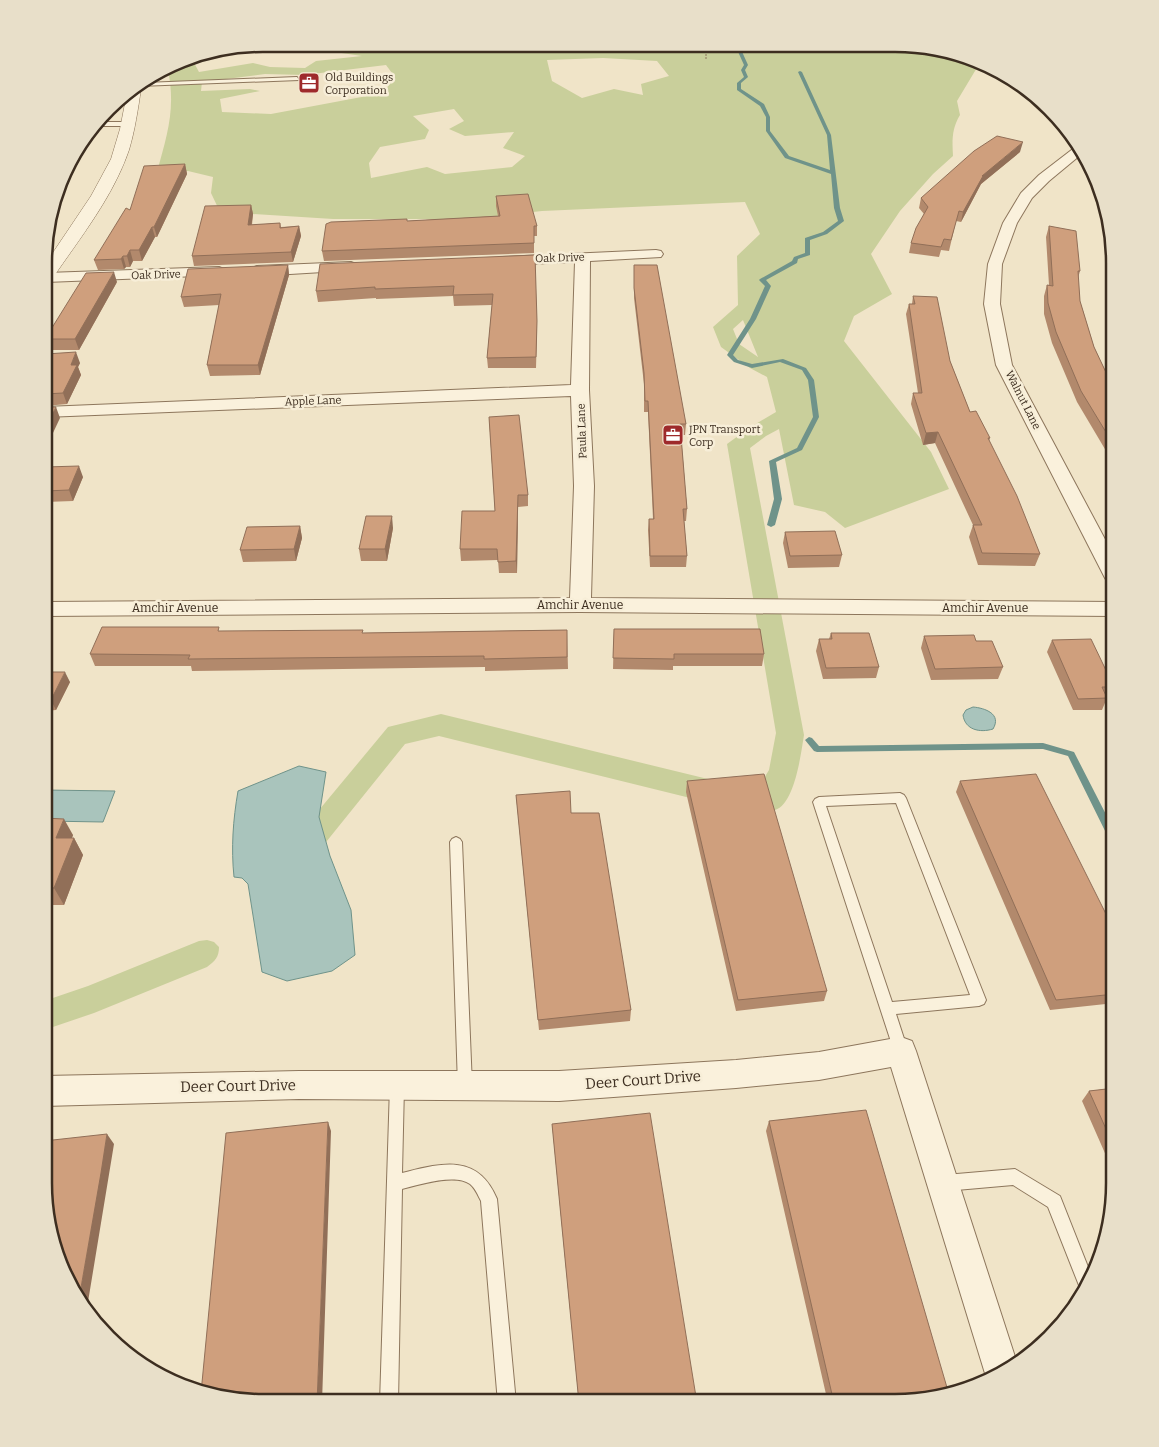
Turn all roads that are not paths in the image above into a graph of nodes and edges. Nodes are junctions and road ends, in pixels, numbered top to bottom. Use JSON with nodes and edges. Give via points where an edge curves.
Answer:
{"nodes":[{"id":1,"x":297,"y":79,"type":"dead end"},
{"id":2,"x":152,"y":85,"type":"edge"},
{"id":3,"x":133,"y":98,"type":"edge"},
{"id":4,"x":105,"y":124,"type":"edge"},
{"id":5,"x":129,"y":124,"type":"junction"},
{"id":6,"x":1075,"y":153,"type":"edge"},
{"id":7,"x":656,"y":254,"type":"dead end"},
{"id":8,"x":583,"y":257,"type":"junction"},
{"id":9,"x":483,"y":261,"type":"edge"},
{"id":10,"x":364,"y":266,"type":"edge"},
{"id":11,"x":52,"y":268,"type":"edge"},
{"id":12,"x":52,"y":277,"type":"edge"},
{"id":13,"x":580,"y":390,"type":"junction"},
{"id":14,"x":52,"y":412,"type":"edge"},
{"id":15,"x":1106,"y":561,"type":"edge"},
{"id":16,"x":580,"y":605,"type":"junction"},
{"id":17,"x":52,"y":609,"type":"edge"},
{"id":18,"x":1106,"y":609,"type":"edge"},
{"id":19,"x":456,"y":842,"type":"dead end"},
{"id":20,"x":887,"y":1009,"type":"junction"},
{"id":21,"x":901,"y":1051,"type":"junction"},
{"id":22,"x":398,"y":1086,"type":"junction"},
{"id":23,"x":465,"y":1086,"type":"junction"},
{"id":24,"x":52,"y":1091,"type":"edge"},
{"id":25,"x":395,"y":1183,"type":"junction"},
{"id":26,"x":943,"y":1183,"type":"junction"},
{"id":27,"x":1084,"y":1278,"type":"edge"},
{"id":28,"x":1000,"y":1366,"type":"edge"},
{"id":29,"x":390,"y":1394,"type":"edge"},
{"id":30,"x":506,"y":1394,"type":"edge"}],
"edges":[{"from":1,"to":2,"type":"lane"},
{"from":3,"to":5,"type":"street"},
{"from":4,"to":5,"type":"lane"},
{"from":5,"to":11,"type":"street","via":[[114,168]]},
{"from":6,"to":15,"type":"street","name":"Walnut Lane","via":[[1026,196],[1010,222],[995,264],[992,304],[1004,365]]},
{"from":7,"to":8,"type":"street","name":"Oak Drive"},
{"from":8,"to":9,"type":"street","name":"Oak Drive"},
{"from":8,"to":13,"type":"street","name":"Paula Lane"},
{"from":10,"to":12,"type":"street","name":"Oak Drive"},
{"from":13,"to":14,"type":"street","name":"Apple Lane"},
{"from":13,"to":16,"type":"street","name":"Paula Lane","via":[[584,486]]},
{"from":16,"to":17,"type":"street","name":"Amchir Avenue"},
{"from":16,"to":18,"type":"street","name":"Amchir Avenue"},
{"from":19,"to":23,"type":"lane"},
{"from":20,"to":20,"type":"lane","via":[[853,905],[819,802],[900,798],[979,1000]]},
{"from":20,"to":21,"type":"lane"},
{"from":21,"to":23,"type":"street","name":"Deer Court Drive","via":[[819,1066],[736,1074],[559,1086]]},
{"from":21,"to":26,"type":"street"},
{"from":22,"to":23,"type":"street","name":"Deer Court Drive"},
{"from":22,"to":24,"type":"street","name":"Deer Court Drive"},
{"from":22,"to":25,"type":"lane"},
{"from":25,"to":29,"type":"lane"},
{"from":25,"to":30,"type":"lane","via":[[430,1174],[458,1172],[476,1179],[490,1199]]},
{"from":26,"to":27,"type":"lane","via":[[1015,1176],[1054,1202]]},
{"from":26,"to":28,"type":"street"}]}
